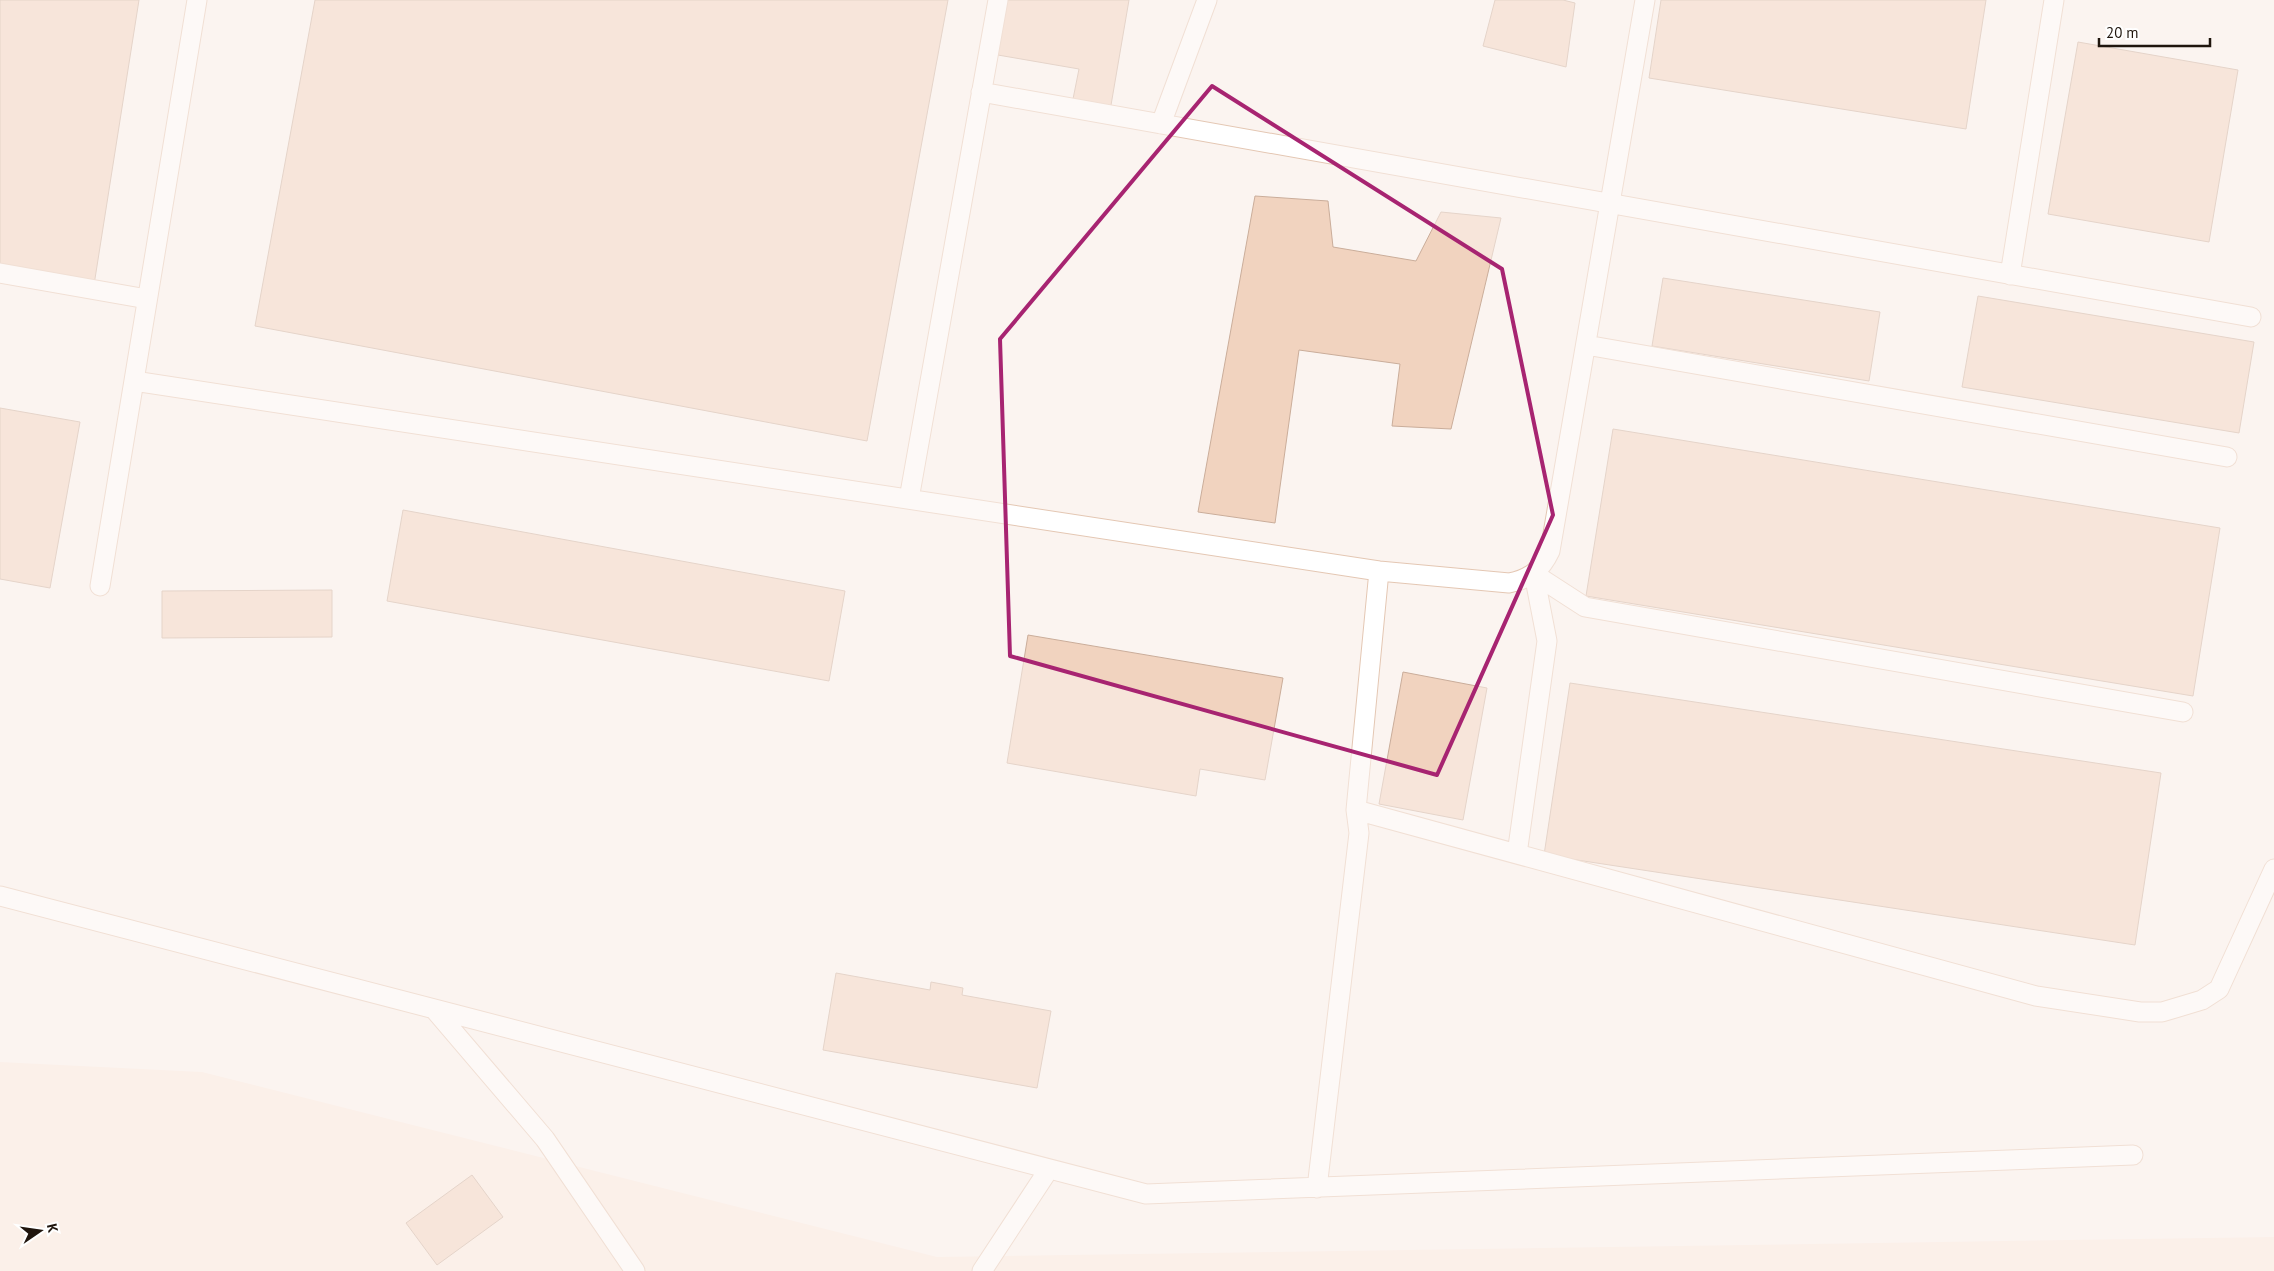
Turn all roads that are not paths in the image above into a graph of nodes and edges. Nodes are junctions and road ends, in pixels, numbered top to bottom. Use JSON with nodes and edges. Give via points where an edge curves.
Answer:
{"nodes":[{"id":1,"x":197,"y":0,"type":"edge"},
{"id":2,"x":998,"y":0,"type":"edge"},
{"id":3,"x":1206,"y":0,"type":"edge"},
{"id":4,"x":1646,"y":0,"type":"edge"},
{"id":5,"x":2054,"y":0,"type":"edge"},
{"id":6,"x":981,"y":92,"type":"junction"},
{"id":7,"x":1161,"y":124,"type":"junction"},
{"id":8,"x":1610,"y":205,"type":"junction"},
{"id":9,"x":0,"y":273,"type":"edge"},
{"id":10,"x":2010,"y":275,"type":"junction"},
{"id":11,"x":147,"y":299,"type":"junction"},
{"id":12,"x":2251,"y":317,"type":"dead end"},
{"id":13,"x":1586,"y":345,"type":"junction"},
{"id":14,"x":134,"y":381,"type":"junction"},
{"id":15,"x":2227,"y":457,"type":"dead end"},
{"id":16,"x":909,"y":499,"type":"junction"},
{"id":17,"x":1379,"y":571,"type":"junction"},
{"id":18,"x":1534,"y":574,"type":"junction"},
{"id":19,"x":100,"y":586,"type":"dead end"},
{"id":20,"x":2183,"y":712,"type":"dead end"},
{"id":21,"x":1356,"y":810,"type":"junction"},
{"id":22,"x":1517,"y":854,"type":"junction"},
{"id":23,"x":2274,"y":869,"type":"edge"},
{"id":24,"x":0,"y":896,"type":"edge"},
{"id":25,"x":434,"y":1009,"type":"junction"},
{"id":26,"x":2134,"y":1155,"type":"dead end"},
{"id":27,"x":1049,"y":1169,"type":"junction"},
{"id":28,"x":1317,"y":1188,"type":"junction"},
{"id":29,"x":635,"y":1271,"type":"edge"},
{"id":30,"x":982,"y":1271,"type":"edge"}],
"edges":[{"from":1,"to":11,"type":"lane"},
{"from":2,"to":6,"type":"lane"},
{"from":3,"to":7,"type":"lane"},
{"from":4,"to":8,"type":"lane"},
{"from":5,"to":10,"type":"lane"},
{"from":6,"to":7,"type":"lane"},
{"from":6,"to":16,"type":"lane"},
{"from":7,"to":8,"type":"lane"},
{"from":8,"to":10,"type":"lane"},
{"from":8,"to":13,"type":"lane"},
{"from":9,"to":11,"type":"lane"},
{"from":10,"to":12,"type":"lane"},
{"from":11,"to":14,"type":"lane"},
{"from":13,"to":15,"type":"lane"},
{"from":13,"to":18,"type":"lane","via":[[1550,551]]},
{"from":14,"to":16,"type":"lane"},
{"from":14,"to":19,"type":"lane"},
{"from":16,"to":17,"type":"lane"},
{"from":17,"to":18,"type":"lane","via":[[1509,583]]},
{"from":17,"to":21,"type":"lane"},
{"from":18,"to":20,"type":"lane","via":[[1585,607]]},
{"from":18,"to":22,"type":"lane","via":[[1547,641]]},
{"from":21,"to":22,"type":"lane"},
{"from":21,"to":28,"type":"lane","via":[[1358,833]]},
{"from":22,"to":23,"type":"lane","via":[[2036,996],[2140,1012],[2183,1008],[2219,989]]},
{"from":24,"to":25,"type":"lane"},
{"from":25,"to":27,"type":"lane"},
{"from":25,"to":29,"type":"lane","via":[[545,1139]]},
{"from":26,"to":28,"type":"lane"},
{"from":27,"to":28,"type":"lane","via":[[1146,1194]]},
{"from":27,"to":30,"type":"lane"}]}
